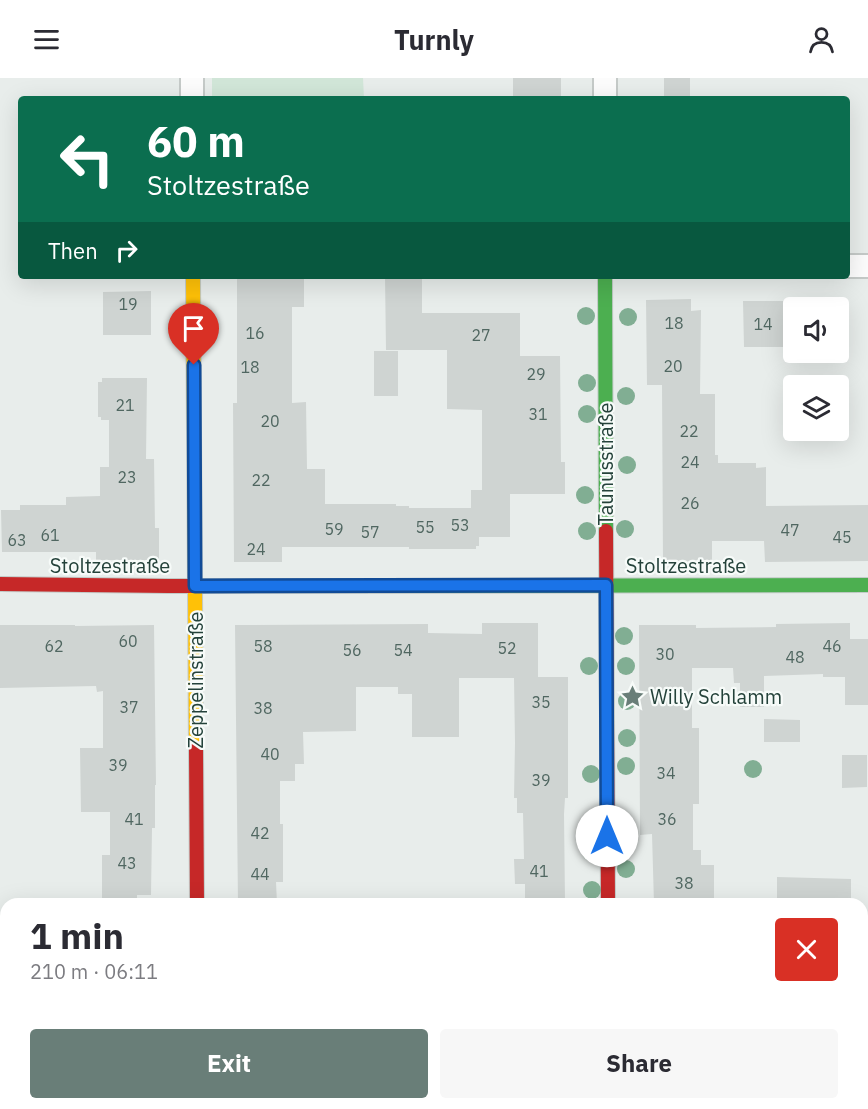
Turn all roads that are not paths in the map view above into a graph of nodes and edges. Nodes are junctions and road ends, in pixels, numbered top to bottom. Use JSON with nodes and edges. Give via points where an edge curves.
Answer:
{"nodes":[{"id":1,"x":192,"y":78,"type":"edge"},
{"id":2,"x":605,"y":78,"type":"edge"},
{"id":3,"x":192,"y":96,"type":"edge"},
{"id":4,"x":605,"y":96,"type":"edge"},
{"id":5,"x":850,"y":266,"type":"edge"},
{"id":6,"x":868,"y":266,"type":"edge"},
{"id":7,"x":193,"y":279,"type":"edge"},
{"id":8,"x":606,"y":279,"type":"edge"},
{"id":9,"x":0,"y":584,"type":"edge"},
{"id":10,"x":606,"y":585,"type":"junction"},
{"id":11,"x":868,"y":585,"type":"edge"},
{"id":12,"x":195,"y":586,"type":"junction"},
{"id":13,"x":197,"y":898,"type":"edge"},
{"id":14,"x":608,"y":898,"type":"edge"}],
"edges":[{"from":1,"to":3,"type":"street"},
{"from":2,"to":4,"type":"street"},
{"from":5,"to":6,"type":"street"},
{"from":7,"to":12,"type":"street","name":"Zeppelinstraße"},
{"from":8,"to":10,"type":"street","name":"Taunusstraße"},
{"from":9,"to":12,"type":"street","name":"Stoltzestraße"},
{"from":10,"to":11,"type":"street","name":"Stoltzestraße"},
{"from":10,"to":12,"type":"street","name":"Stoltzestraße"},
{"from":10,"to":14,"type":"street","name":"Taunusstraße"},
{"from":12,"to":13,"type":"street","name":"Zeppelinstraße"}]}
